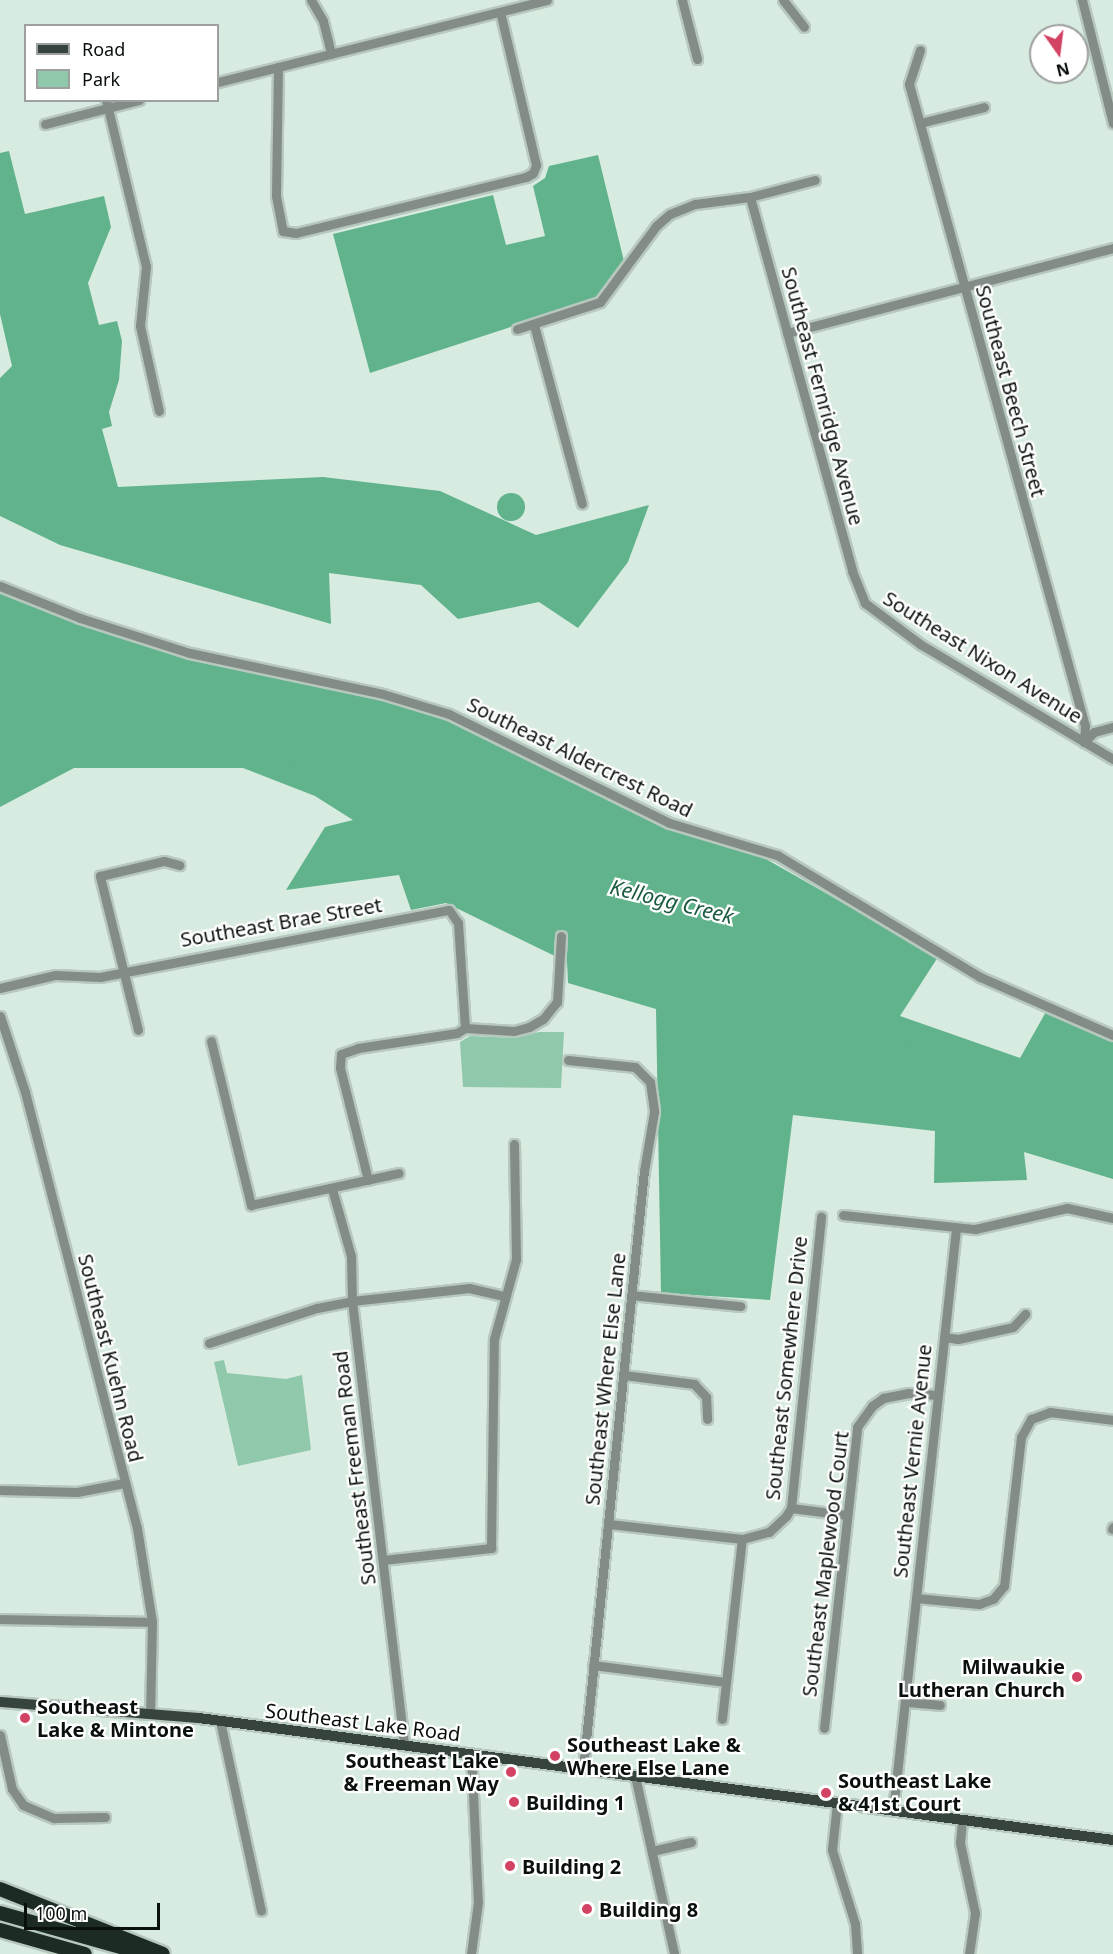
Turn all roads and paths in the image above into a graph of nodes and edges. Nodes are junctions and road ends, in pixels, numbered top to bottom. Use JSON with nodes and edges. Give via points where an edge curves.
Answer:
{"nodes":[{"id":1,"x":311,"y":0,"type":"edge"},
{"id":2,"x":547,"y":0,"type":"edge"},
{"id":3,"x":682,"y":0,"type":"edge"},
{"id":4,"x":783,"y":0,"type":"edge"},
{"id":5,"x":1082,"y":0,"type":"edge"},
{"id":6,"x":500,"y":12,"type":"junction"},
{"id":7,"x":804,"y":27,"type":"dead end"},
{"id":8,"x":920,"y":51,"type":"dead end"},
{"id":9,"x":331,"y":54,"type":"junction"},
{"id":10,"x":697,"y":59,"type":"dead end"},
{"id":11,"x":278,"y":67,"type":"junction"},
{"id":12,"x":219,"y":82,"type":"edge"},
{"id":13,"x":123,"y":102,"type":"edge"},
{"id":14,"x":107,"y":104,"type":"edge"},
{"id":15,"x":984,"y":107,"type":"dead end"},
{"id":16,"x":920,"y":123,"type":"junction"},
{"id":17,"x":1113,"y":123,"type":"edge"},
{"id":18,"x":45,"y":124,"type":"dead end"},
{"id":19,"x":815,"y":180,"type":"dead end"},
{"id":20,"x":750,"y":197,"type":"junction"},
{"id":21,"x":1113,"y":248,"type":"edge"},
{"id":22,"x":965,"y":287,"type":"junction"},
{"id":23,"x":534,"y":324,"type":"junction"},
{"id":24,"x":517,"y":329,"type":"dead end"},
{"id":25,"x":787,"y":333,"type":"junction"},
{"id":26,"x":159,"y":411,"type":"dead end"},
{"id":27,"x":582,"y":504,"type":"dead end"},
{"id":28,"x":0,"y":586,"type":"edge"},
{"id":29,"x":865,"y":603,"type":"joint"},
{"id":30,"x":1113,"y":727,"type":"edge"},
{"id":31,"x":1083,"y":742,"type":"junction"},
{"id":32,"x":1113,"y":759,"type":"edge"},
{"id":33,"x":179,"y":865,"type":"dead end"},
{"id":34,"x":561,"y":936,"type":"dead end"},
{"id":35,"x":121,"y":972,"type":"junction"},
{"id":36,"x":0,"y":988,"type":"edge"},
{"id":37,"x":0,"y":1016,"type":"edge"},
{"id":38,"x":465,"y":1028,"type":"junction"},
{"id":39,"x":138,"y":1030,"type":"dead end"},
{"id":40,"x":1113,"y":1035,"type":"edge"},
{"id":41,"x":211,"y":1041,"type":"dead end"},
{"id":42,"x":568,"y":1060,"type":"dead end"},
{"id":43,"x":514,"y":1144,"type":"dead end"},
{"id":44,"x":399,"y":1173,"type":"dead end"},
{"id":45,"x":368,"y":1180,"type":"junction"},
{"id":46,"x":332,"y":1189,"type":"junction"},
{"id":47,"x":843,"y":1215,"type":"dead end"},
{"id":48,"x":821,"y":1217,"type":"dead end"},
{"id":49,"x":1113,"y":1218,"type":"edge"},
{"id":50,"x":956,"y":1228,"type":"junction"},
{"id":51,"x":631,"y":1295,"type":"junction"},
{"id":52,"x":503,"y":1296,"type":"junction"},
{"id":53,"x":352,"y":1301,"type":"junction"},
{"id":54,"x":740,"y":1306,"type":"dead end"},
{"id":55,"x":1025,"y":1314,"type":"dead end"},
{"id":56,"x":944,"y":1337,"type":"junction"},
{"id":57,"x":209,"y":1343,"type":"dead end"},
{"id":58,"x":624,"y":1375,"type":"junction"},
{"id":59,"x":937,"y":1395,"type":"junction"},
{"id":60,"x":707,"y":1419,"type":"dead end"},
{"id":61,"x":1113,"y":1420,"type":"edge"},
{"id":62,"x":124,"y":1483,"type":"junction"},
{"id":63,"x":0,"y":1490,"type":"edge"},
{"id":64,"x":791,"y":1508,"type":"junction"},
{"id":65,"x":847,"y":1515,"type":"junction"},
{"id":66,"x":609,"y":1524,"type":"junction"},
{"id":67,"x":742,"y":1539,"type":"junction"},
{"id":68,"x":383,"y":1560,"type":"junction"},
{"id":69,"x":916,"y":1598,"type":"junction"},
{"id":70,"x":0,"y":1619,"type":"edge"},
{"id":71,"x":152,"y":1622,"type":"junction"},
{"id":72,"x":593,"y":1665,"type":"junction"},
{"id":73,"x":726,"y":1682,"type":"junction"},
{"id":74,"x":0,"y":1702,"type":"edge"},
{"id":75,"x":906,"y":1702,"type":"junction"},
{"id":76,"x":940,"y":1705,"type":"dead end"},
{"id":77,"x":150,"y":1714,"type":"junction"},
{"id":78,"x":722,"y":1719,"type":"dead end"},
{"id":79,"x":220,"y":1721,"type":"junction"},
{"id":80,"x":824,"y":1728,"type":"dead end"},
{"id":81,"x":0,"y":1735,"type":"edge"},
{"id":82,"x":404,"y":1745,"type":"junction"},
{"id":83,"x":467,"y":1753,"type":"junction"},
{"id":84,"x":583,"y":1769,"type":"junction"},
{"id":85,"x":635,"y":1776,"type":"junction"},
{"id":86,"x":837,"y":1803,"type":"junction"},
{"id":87,"x":893,"y":1811,"type":"junction"},
{"id":88,"x":105,"y":1817,"type":"dead end"},
{"id":89,"x":962,"y":1820,"type":"junction"},
{"id":90,"x":691,"y":1842,"type":"dead end"},
{"id":91,"x":1112,"y":1842,"type":"edge"},
{"id":92,"x":652,"y":1851,"type":"junction"},
{"id":93,"x":0,"y":1889,"type":"edge"},
{"id":94,"x":261,"y":1911,"type":"dead end"},
{"id":95,"x":0,"y":1913,"type":"edge"},
{"id":96,"x":0,"y":1930,"type":"edge"},
{"id":97,"x":86,"y":1954,"type":"edge"},
{"id":98,"x":145,"y":1954,"type":"edge"},
{"id":99,"x":163,"y":1954,"type":"edge"},
{"id":100,"x":471,"y":1954,"type":"edge"},
{"id":101,"x":674,"y":1954,"type":"edge"},
{"id":102,"x":857,"y":1954,"type":"edge"},
{"id":103,"x":969,"y":1954,"type":"edge"}],
"edges":[{"from":1,"to":9,"type":"street","via":[[323,21]]},
{"from":2,"to":6,"type":"street"},
{"from":3,"to":10,"type":"street"},
{"from":4,"to":7,"type":"street"},
{"from":5,"to":17,"type":"street"},
{"from":6,"to":9,"type":"street"},
{"from":6,"to":11,"type":"street","via":[[536,165],[526,177],[296,232],[283,231],[276,196]]},
{"from":8,"to":16,"type":"street","name":"Southeast Beech Street","via":[[909,84]]},
{"from":9,"to":11,"type":"street"},
{"from":11,"to":12,"type":"street"},
{"from":13,"to":14,"type":"street"},
{"from":14,"to":18,"type":"street"},
{"from":14,"to":26,"type":"street","via":[[146,266],[140,326]]},
{"from":15,"to":16,"type":"street"},
{"from":16,"to":22,"type":"street","name":"Southeast Beech Street"},
{"from":19,"to":20,"type":"street"},
{"from":20,"to":23,"type":"street","via":[[695,204],[670,214],[656,226],[600,302]]},
{"from":20,"to":25,"type":"street","name":"Southeast Fernridge Avenue"},
{"from":21,"to":22,"type":"street"},
{"from":22,"to":25,"type":"street"},
{"from":22,"to":31,"type":"street","name":"Southeast Beech Street","via":[[1085,726]]},
{"from":23,"to":24,"type":"street"},
{"from":23,"to":27,"type":"street"},
{"from":25,"to":29,"type":"street","name":"Southeast Fernridge Avenue","via":[[852,571]]},
{"from":28,"to":40,"type":"street","name":"Southeast Aldercrest Road","via":[[80,618],[178,650],[383,694],[457,717],[670,823],[777,855],[980,977]]},
{"from":29,"to":31,"type":"street","name":"Southeast Nixon Avenue","via":[[920,644]]},
{"from":30,"to":31,"type":"street","via":[[1094,732]]},
{"from":31,"to":32,"type":"street","name":"Southeast Nixon Avenue"},
{"from":33,"to":35,"type":"street","via":[[164,861],[100,876]]},
{"from":34,"to":38,"type":"street","via":[[558,994],[548,1014],[514,1031]]},
{"from":35,"to":36,"type":"street","name":"Southeast Brae Street","via":[[93,978],[55,975]]},
{"from":35,"to":38,"type":"street","name":"Southeast Brae Street","via":[[449,910],[458,923]]},
{"from":35,"to":39,"type":"street"},
{"from":37,"to":62,"type":"street","name":"Southeast Kuehn Road","via":[[25,1092]]},
{"from":38,"to":45,"type":"street","via":[[457,1033],[341,1054],[340,1068]]},
{"from":41,"to":46,"type":"street","via":[[245,1191],[252,1205]]},
{"from":42,"to":51,"type":"street","name":"Southeast Where Else Lane","via":[[622,1063],[634,1067],[650,1082],[654,1112]]},
{"from":43,"to":52,"type":"street","via":[[516,1259],[512,1281]]},
{"from":44,"to":45,"type":"street"},
{"from":45,"to":46,"type":"street"},
{"from":46,"to":53,"type":"street","name":"Southeast Freeman Road","via":[[349,1242]]},
{"from":47,"to":50,"type":"street"},
{"from":48,"to":64,"type":"street","name":"Southeast Somewhere Drive"},
{"from":49,"to":50,"type":"street","via":[[1066,1208],[990,1226]]},
{"from":50,"to":56,"type":"street","name":"Southeast Vernie Avenue"},
{"from":51,"to":54,"type":"street"},
{"from":51,"to":58,"type":"street","name":"Southeast Where Else Lane"},
{"from":52,"to":53,"type":"street","via":[[469,1288]]},
{"from":52,"to":68,"type":"street","via":[[494,1339],[491,1548]]},
{"from":53,"to":57,"type":"street","via":[[316,1308]]},
{"from":53,"to":68,"type":"street","name":"Southeast Freeman Road"},
{"from":55,"to":56,"type":"street","via":[[1012,1327],[958,1339]]},
{"from":56,"to":59,"type":"street","name":"Southeast Vernie Avenue"},
{"from":58,"to":60,"type":"street","via":[[694,1384],[706,1397]]},
{"from":58,"to":66,"type":"street","name":"Southeast Where Else Lane"},
{"from":59,"to":65,"type":"street","name":"Southeast Maplewood Court","via":[[896,1394],[872,1406],[864,1416],[854,1439]]},
{"from":59,"to":69,"type":"street","name":"Southeast Vernie Avenue"},
{"from":61,"to":69,"type":"street","via":[[1050,1412],[1031,1419],[1021,1437],[1004,1586],[993,1599],[979,1604]]},
{"from":62,"to":63,"type":"street","via":[[77,1492]]},
{"from":62,"to":71,"type":"street","name":"Southeast Kuehn Road","via":[[137,1528]]},
{"from":64,"to":65,"type":"street"},
{"from":64,"to":67,"type":"street","name":"Southeast Somewhere Drive","via":[[769,1532]]},
{"from":65,"to":80,"type":"street","name":"Southeast Maplewood Court"},
{"from":66,"to":67,"type":"street","name":"Southeast Somewhere Drive"},
{"from":66,"to":72,"type":"street","name":"Southeast Where Else Lane"},
{"from":67,"to":73,"type":"street"},
{"from":68,"to":82,"type":"street","name":"Southeast Freeman Road"},
{"from":69,"to":75,"type":"street","name":"Southeast Vernie Avenue"},
{"from":70,"to":71,"type":"street"},
{"from":71,"to":77,"type":"street","name":"Southeast Kuehn Road"},
{"from":72,"to":73,"type":"street"},
{"from":72,"to":84,"type":"street","name":"Southeast Where Else Lane"},
{"from":73,"to":78,"type":"street"},
{"from":74,"to":77,"type":"main road","name":"Southeast Lake Road"},
{"from":75,"to":76,"type":"street"},
{"from":75,"to":87,"type":"street","name":"Southeast Vernie Avenue"},
{"from":77,"to":79,"type":"main road","name":"Southeast Lake Road"},
{"from":79,"to":82,"type":"main road","name":"Southeast Lake Road"},
{"from":79,"to":94,"type":"street"},
{"from":81,"to":88,"type":"street","via":[[12,1789],[23,1805],[54,1818]]},
{"from":82,"to":83,"type":"main road","name":"Southeast Lake Road"},
{"from":83,"to":84,"type":"main road","name":"Southeast Lake Road"},
{"from":83,"to":100,"type":"street","via":[[478,1902]]},
{"from":84,"to":85,"type":"main road","name":"Southeast Lake Road"},
{"from":85,"to":86,"type":"main road","name":"Southeast Lake Road"},
{"from":85,"to":92,"type":"street"},
{"from":86,"to":87,"type":"main road","name":"Southeast Lake Road"},
{"from":86,"to":102,"type":"street","via":[[832,1850],[855,1924]]},
{"from":87,"to":89,"type":"main road","name":"Southeast Lake Road"},
{"from":89,"to":91,"type":"main road","name":"Southeast Lake Road"},
{"from":89,"to":103,"type":"street","via":[[960,1843],[975,1913]]},
{"from":90,"to":92,"type":"street"},
{"from":92,"to":101,"type":"street"},
{"from":93,"to":99,"type":"highway"},
{"from":95,"to":98,"type":"highway"},
{"from":96,"to":97,"type":"highway"}]}
